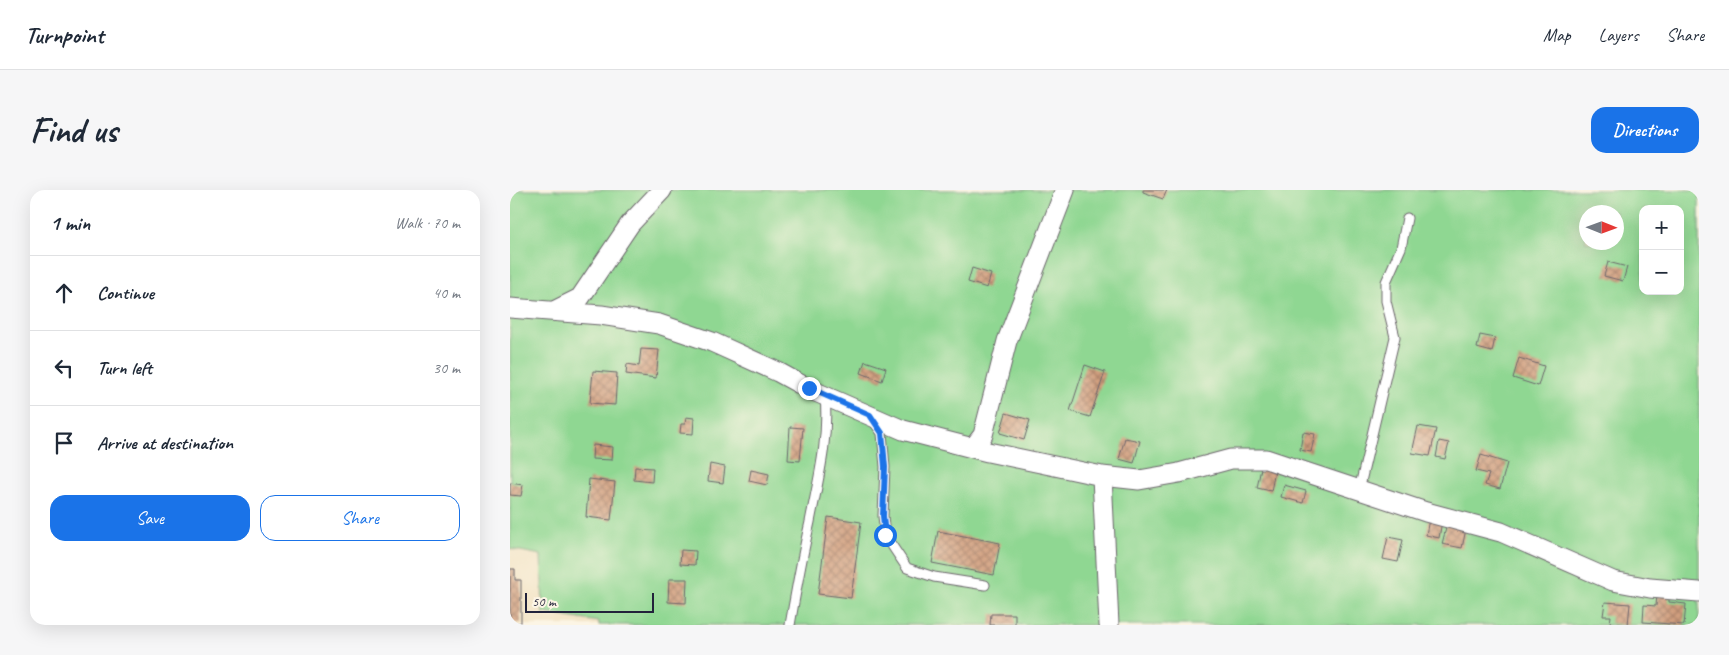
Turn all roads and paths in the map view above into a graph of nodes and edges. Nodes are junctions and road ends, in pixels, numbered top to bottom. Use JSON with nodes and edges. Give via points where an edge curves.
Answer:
{"nodes":[{"id":1,"x":662,"y":190,"type":"edge"},
{"id":2,"x":1066,"y":190,"type":"edge"},
{"id":3,"x":1407,"y":218,"type":"dead end"},
{"id":4,"x":510,"y":308,"type":"edge"},
{"id":5,"x":553,"y":311,"type":"junction"},
{"id":6,"x":825,"y":396,"type":"junction"},
{"id":7,"x":870,"y":415,"type":"junction"},
{"id":8,"x":973,"y":448,"type":"junction"},
{"id":9,"x":1102,"y":476,"type":"junction"},
{"id":10,"x":1359,"y":490,"type":"junction"},
{"id":11,"x":985,"y":585,"type":"dead end"},
{"id":12,"x":1699,"y":592,"type":"edge"},
{"id":13,"x":790,"y":625,"type":"edge"},
{"id":14,"x":1109,"y":625,"type":"edge"}],
"edges":[{"from":1,"to":5,"type":"street","via":[[630,224],[580,298]]},
{"from":2,"to":8,"type":"street","via":[[1007,341],[983,435]]},
{"from":3,"to":10,"type":"lane","via":[[1401,248],[1386,282],[1386,301],[1395,337]]},
{"from":4,"to":5,"type":"street"},
{"from":5,"to":6,"type":"street","via":[[659,324],[712,342]]},
{"from":6,"to":7,"type":"street"},
{"from":6,"to":13,"type":"lane","via":[[827,420],[820,478]]},
{"from":7,"to":8,"type":"street","via":[[904,430]]},
{"from":7,"to":11,"type":"lane","via":[[882,433],[885,535],[907,568],[934,577]]},
{"from":8,"to":9,"type":"street"},
{"from":9,"to":10,"type":"street","via":[[1139,480],[1231,459],[1266,459]]},
{"from":9,"to":14,"type":"street"},
{"from":10,"to":12,"type":"street","via":[[1502,532],[1613,581]]}]}
